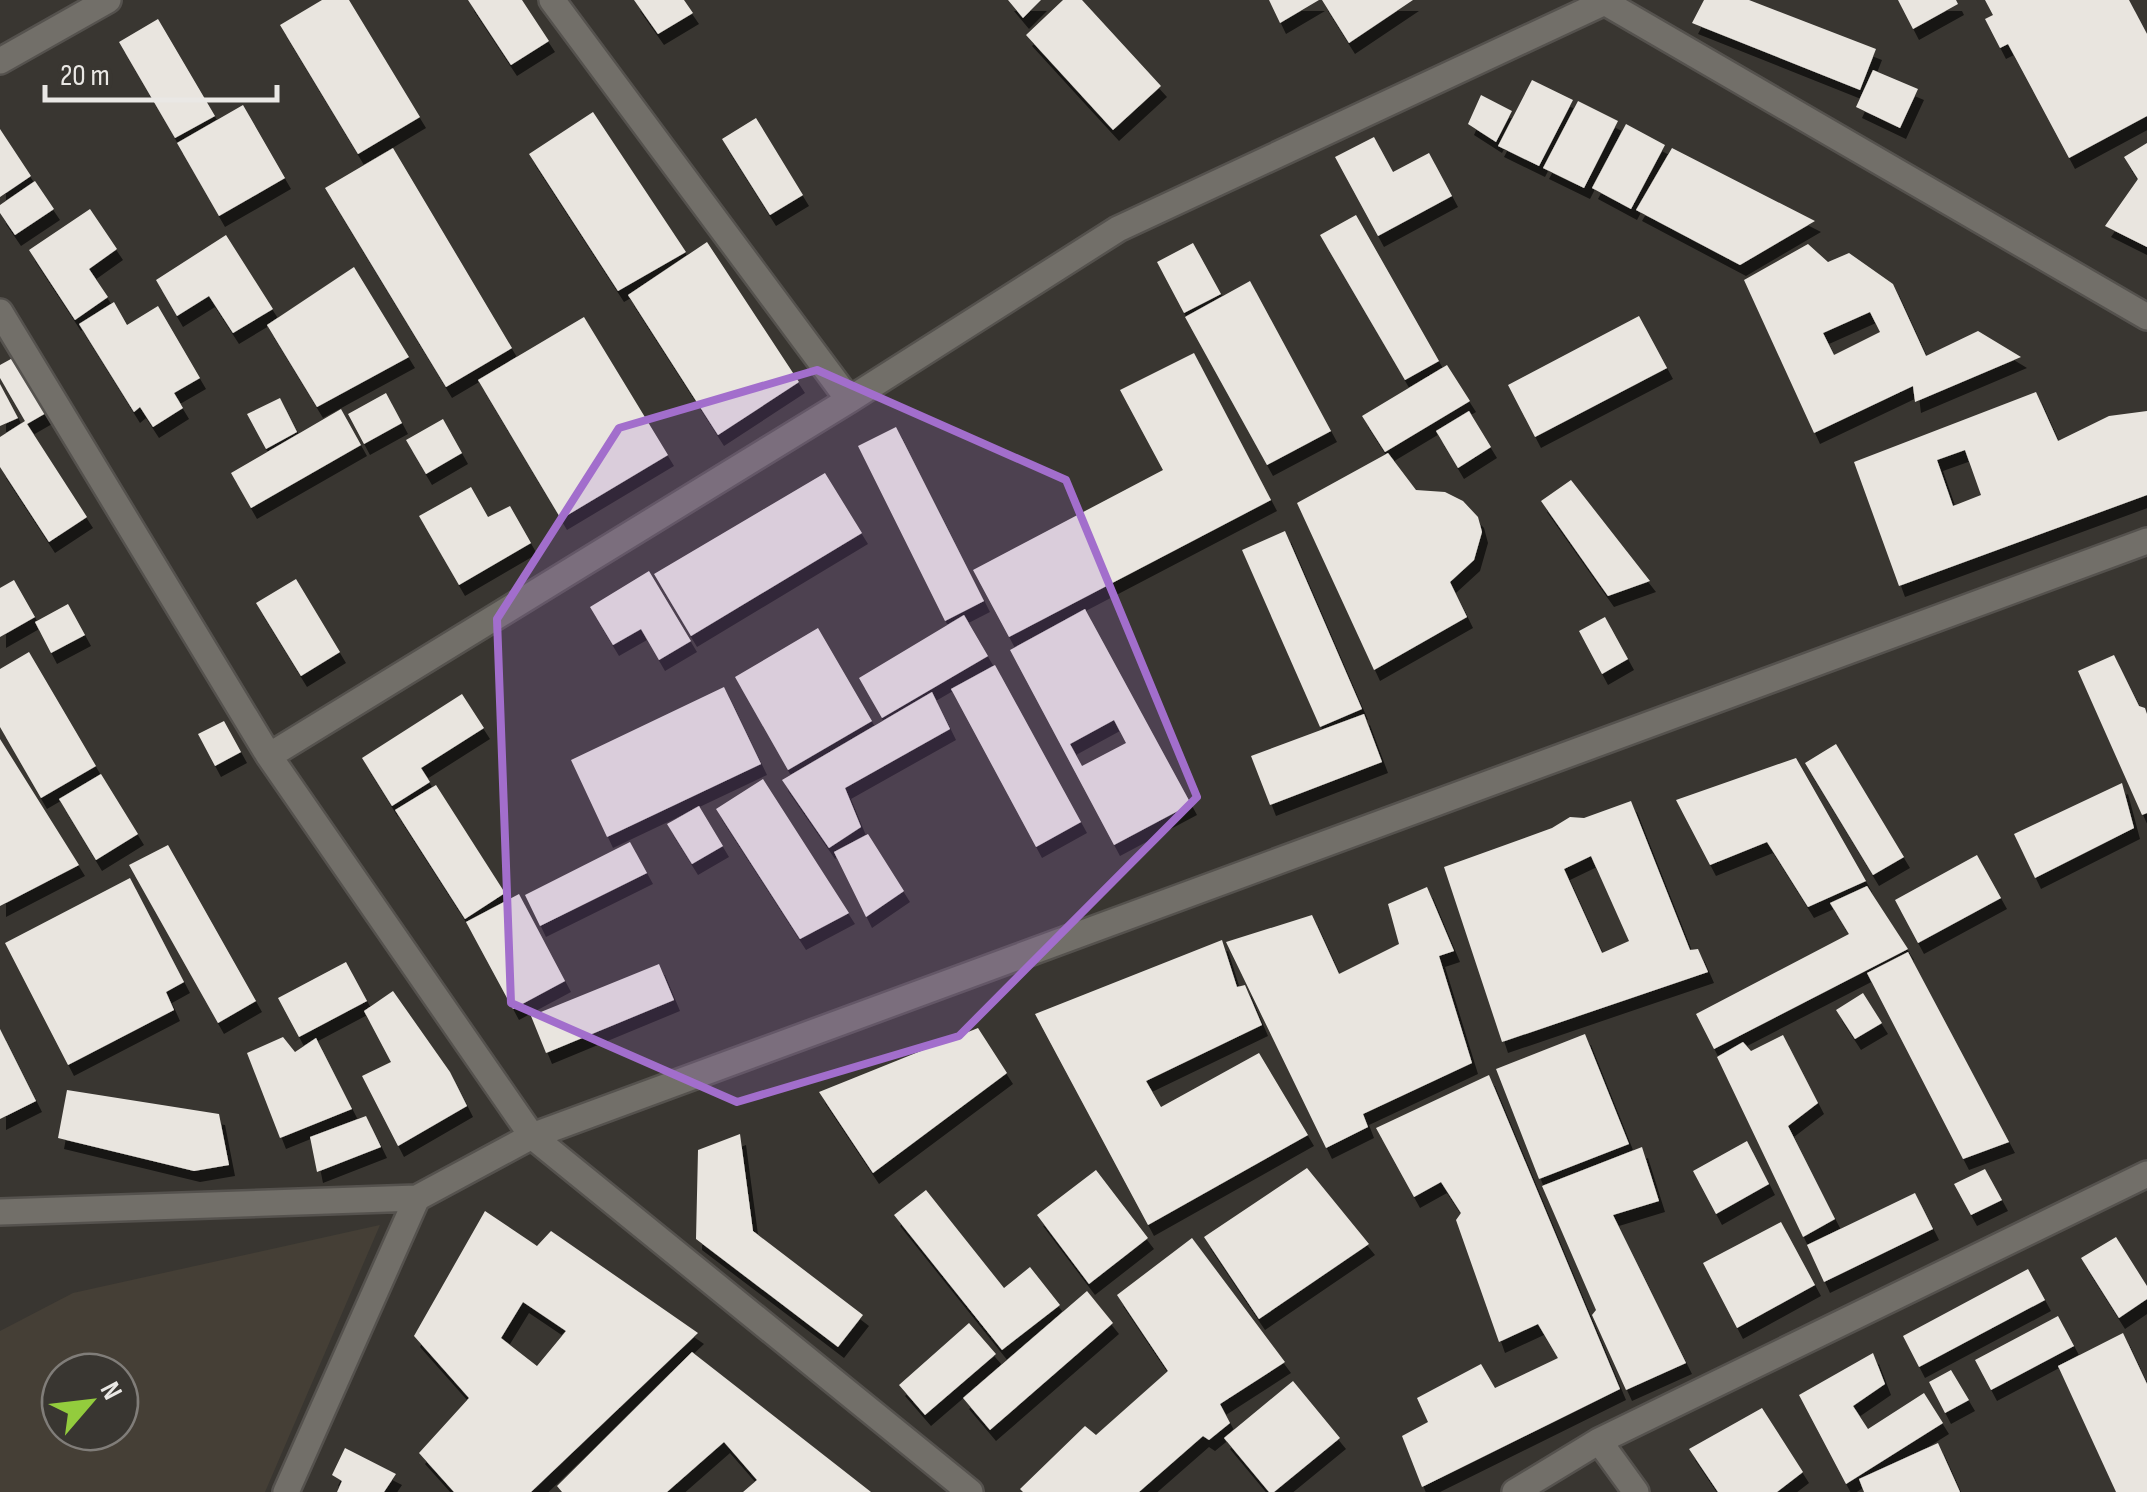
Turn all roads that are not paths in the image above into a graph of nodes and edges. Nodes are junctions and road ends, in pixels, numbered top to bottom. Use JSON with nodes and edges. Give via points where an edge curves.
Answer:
{"nodes":[{"id":1,"x":108,"y":0,"type":"edge"},
{"id":2,"x":552,"y":0,"type":"edge"},
{"id":3,"x":1604,"y":1,"type":"edge"},
{"id":4,"x":0,"y":62,"type":"edge"},
{"id":5,"x":0,"y":312,"type":"edge"},
{"id":6,"x":2147,"y":317,"type":"edge"},
{"id":7,"x":849,"y":400,"type":"junction"},
{"id":8,"x":2147,"y":541,"type":"edge"},
{"id":9,"x":269,"y":756,"type":"junction"},
{"id":10,"x":532,"y":1136,"type":"junction"},
{"id":11,"x":2147,"y":1174,"type":"edge"},
{"id":12,"x":417,"y":1198,"type":"junction"},
{"id":13,"x":0,"y":1212,"type":"edge"},
{"id":14,"x":1599,"y":1441,"type":"junction"},
{"id":15,"x":286,"y":1492,"type":"edge"},
{"id":16,"x":970,"y":1492,"type":"edge"},
{"id":17,"x":1515,"y":1492,"type":"edge"},
{"id":18,"x":1636,"y":1492,"type":"edge"}],
"edges":[{"from":1,"to":4,"type":"street"},
{"from":2,"to":7,"type":"street"},
{"from":3,"to":6,"type":"street"},
{"from":3,"to":7,"type":"street","via":[[1118,229]]},
{"from":5,"to":9,"type":"street"},
{"from":7,"to":9,"type":"street"},
{"from":8,"to":10,"type":"street"},
{"from":9,"to":10,"type":"street"},
{"from":10,"to":12,"type":"street"},
{"from":10,"to":16,"type":"street"},
{"from":11,"to":14,"type":"street"},
{"from":12,"to":13,"type":"street"},
{"from":12,"to":15,"type":"street"},
{"from":14,"to":17,"type":"street"},
{"from":14,"to":18,"type":"street"}]}
